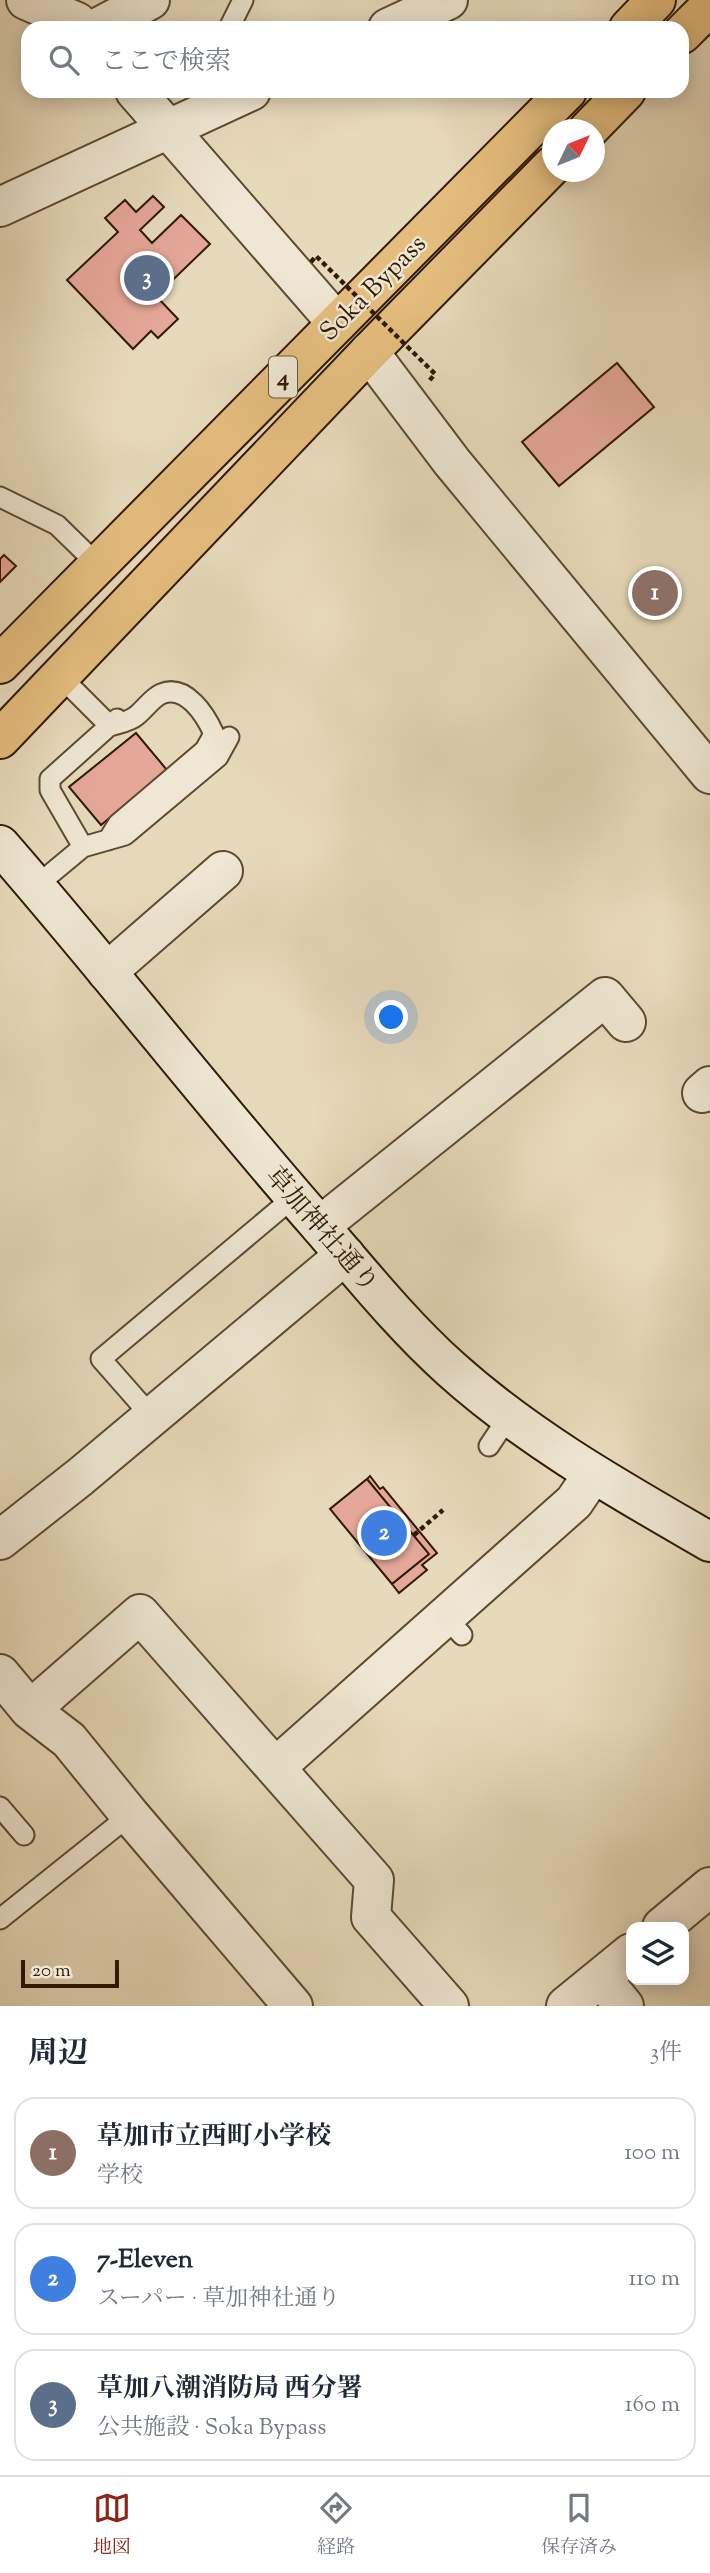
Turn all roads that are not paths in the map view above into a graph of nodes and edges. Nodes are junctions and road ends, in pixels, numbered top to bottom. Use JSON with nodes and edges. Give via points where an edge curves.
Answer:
{"nodes":[{"id":1,"x":26,"y":0,"type":"edge"},
{"id":2,"x":150,"y":0,"type":"edge"},
{"id":3,"x":243,"y":0,"type":"edge"},
{"id":4,"x":449,"y":0,"type":"edge"},
{"id":5,"x":656,"y":0,"type":"edge"},
{"id":6,"x":710,"y":6,"type":"edge"},
{"id":7,"x":75,"y":21,"type":"edge"},
{"id":8,"x":110,"y":21,"type":"edge"},
{"id":9,"x":232,"y":21,"type":"edge"},
{"id":10,"x":403,"y":21,"type":"edge"},
{"id":11,"x":636,"y":21,"type":"edge"},
{"id":12,"x":689,"y":27,"type":"edge"},
{"id":13,"x":149,"y":98,"type":"edge"},
{"id":14,"x":230,"y":98,"type":"edge"},
{"id":15,"x":560,"y":98,"type":"edge"},
{"id":16,"x":619,"y":98,"type":"edge"},
{"id":17,"x":182,"y":114,"type":"edge"},
{"id":18,"x":599,"y":119,"type":"edge"},
{"id":19,"x":542,"y":176,"type":"edge"},
{"id":20,"x":0,"y":207,"type":"edge"},
{"id":21,"x":337,"y":323,"type":"junction"},
{"id":22,"x":369,"y":352,"type":"junction"},
{"id":23,"x":0,"y":497,"type":"edge"},
{"id":24,"x":97,"y":564,"type":"junction"},
{"id":25,"x":0,"y":664,"type":"edge"},
{"id":26,"x":60,"y":676,"type":"junction"},
{"id":27,"x":130,"y":709,"type":"dead end"},
{"id":28,"x":110,"y":726,"type":"junction"},
{"id":29,"x":229,"y":737,"type":"dead end"},
{"id":30,"x":0,"y":739,"type":"edge"},
{"id":31,"x":710,"y":774,"type":"edge"},
{"id":32,"x":108,"y":840,"type":"junction"},
{"id":33,"x":0,"y":845,"type":"edge"},
{"id":34,"x":83,"y":847,"type":"junction"},
{"id":35,"x":223,"y":871,"type":"dead end"},
{"id":36,"x":36,"y":886,"type":"junction"},
{"id":37,"x":107,"y":972,"type":"junction"},
{"id":38,"x":626,"y":1022,"type":"dead end"},
{"id":39,"x":294,"y":1197,"type":"junction"},
{"id":40,"x":320,"y":1226,"type":"junction"},
{"id":41,"x":345,"y":1255,"type":"junction"},
{"id":42,"x":152,"y":1417,"type":"junction"},
{"id":43,"x":593,"y":1474,"type":"junction"},
{"id":44,"x":0,"y":1540,"type":"edge"},
{"id":45,"x":710,"y":1542,"type":"edge"},
{"id":46,"x":0,"y":1674,"type":"edge"},
{"id":47,"x":30,"y":1710,"type":"junction"},
{"id":48,"x":276,"y":1767,"type":"junction"},
{"id":49,"x":0,"y":1807,"type":"edge"},
{"id":50,"x":130,"y":1815,"type":"junction"},
{"id":51,"x":24,"y":1835,"type":"dead end"},
{"id":52,"x":710,"y":1887,"type":"edge"},
{"id":53,"x":0,"y":1919,"type":"edge"},
{"id":54,"x":668,"y":1922,"type":"edge"},
{"id":55,"x":626,"y":1963,"type":"edge"},
{"id":56,"x":612,"y":1992,"type":"edge"},
{"id":57,"x":293,"y":2006,"type":"edge"},
{"id":58,"x":449,"y":2006,"type":"edge"},
{"id":59,"x":566,"y":2006,"type":"edge"}],
"edges":[{"from":1,"to":7,"type":"street"},
{"from":2,"to":8,"type":"street"},
{"from":3,"to":9,"type":"lane"},
{"from":4,"to":10,"type":"street"},
{"from":5,"to":11,"type":"highway"},
{"from":6,"to":12,"type":"highway"},
{"from":13,"to":17,"type":"street"},
{"from":14,"to":17,"type":"street"},
{"from":15,"to":21,"type":"highway","name":"Soka Bypass","number":"4"},
{"from":16,"to":18,"type":"highway"},
{"from":17,"to":20,"type":"street"},
{"from":17,"to":21,"type":"street"},
{"from":19,"to":22,"type":"highway","name":"Soka Bypass","number":"4"},
{"from":21,"to":24,"type":"highway","name":"Soka Bypass","number":"4"},
{"from":22,"to":26,"type":"highway","name":"Soka Bypass","number":"4"},
{"from":22,"to":31,"type":"street","via":[[452,462]]},
{"from":23,"to":24,"type":"lane","via":[[57,525]]},
{"from":24,"to":25,"type":"highway","name":"Soka Bypass","number":"4"},
{"from":26,"to":28,"type":"lane"},
{"from":26,"to":30,"type":"highway","name":"Soka Bypass","number":"4"},
{"from":27,"to":28,"type":"lane"},
{"from":28,"to":32,"type":"lane","via":[[133,719],[161,694],[177,693],[200,710],[214,734],[205,750],[118,824]]},
{"from":28,"to":34,"type":"lane","via":[[50,779],[50,790]]},
{"from":29,"to":32,"type":"lane","via":[[218,757],[164,804],[125,835]]},
{"from":32,"to":34,"type":"lane"},
{"from":33,"to":36,"type":"street","name":"草加神社通り"},
{"from":34,"to":36,"type":"lane"},
{"from":35,"to":37,"type":"street"},
{"from":36,"to":37,"type":"street","name":"草加神社通り"},
{"from":37,"to":39,"type":"street","name":"草加神社通り"},
{"from":38,"to":40,"type":"street","via":[[605,997]]},
{"from":39,"to":40,"type":"street","name":"草加神社通り"},
{"from":39,"to":42,"type":"lane","via":[[101,1359]]},
{"from":40,"to":41,"type":"street","name":"草加神社通り"},
{"from":41,"to":42,"type":"street"},
{"from":41,"to":43,"type":"street","name":"草加神社通り","via":[[416,1336],[452,1369],[499,1431]]},
{"from":42,"to":44,"type":"street"},
{"from":43,"to":45,"type":"street","name":"草加神社通り"},
{"from":43,"to":48,"type":"street","via":[[574,1502],[514,1542],[454,1626],[412,1635]]},
{"from":46,"to":47,"type":"street"},
{"from":47,"to":48,"type":"street","via":[[140,1614]]},
{"from":47,"to":50,"type":"street","via":[[69,1740]]},
{"from":48,"to":58,"type":"street","via":[[374,1880],[371,1917]]},
{"from":49,"to":51,"type":"lane"},
{"from":50,"to":53,"type":"lane"},
{"from":50,"to":57,"type":"street"},
{"from":52,"to":54,"type":"street"},
{"from":55,"to":56,"type":"street"},
{"from":56,"to":59,"type":"street"}]}
